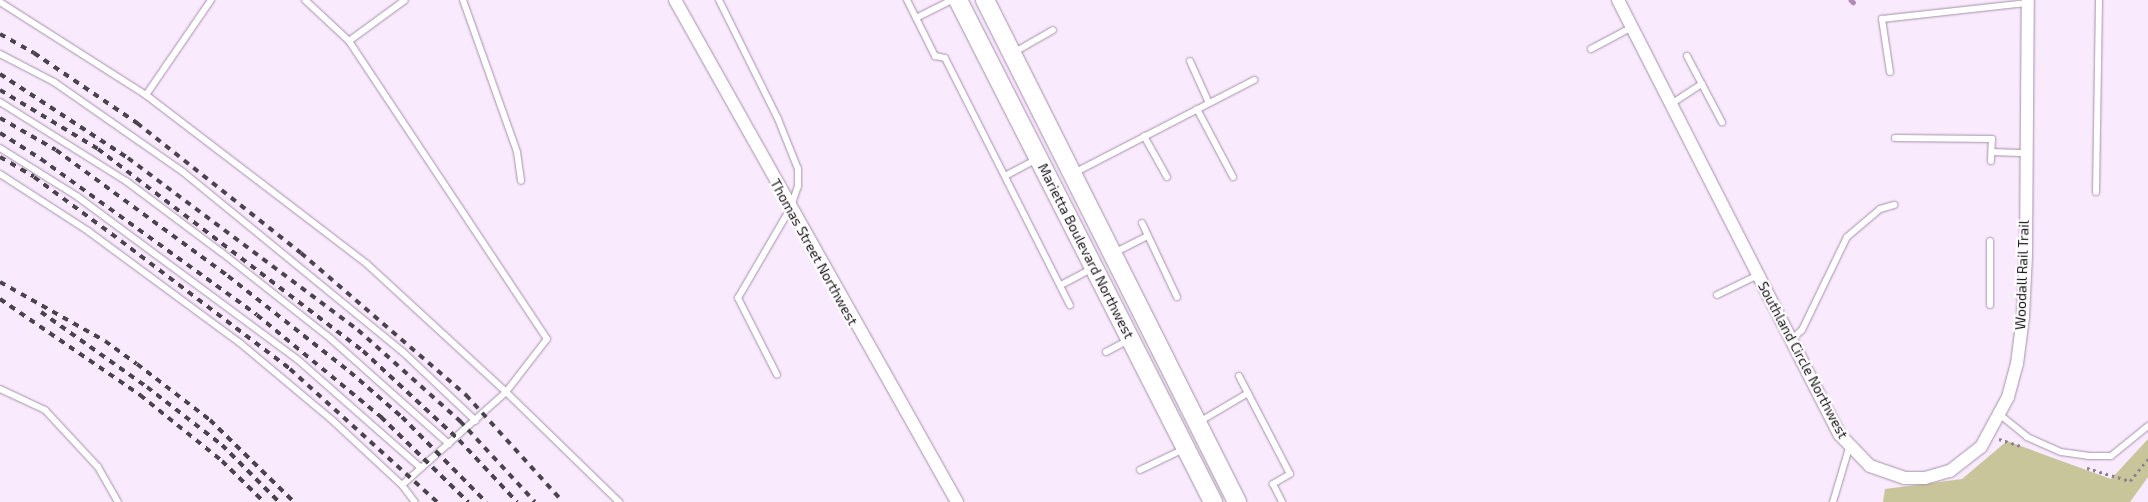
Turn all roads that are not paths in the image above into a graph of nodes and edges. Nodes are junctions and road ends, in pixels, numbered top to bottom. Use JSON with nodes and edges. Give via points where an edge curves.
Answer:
{"nodes":[{"id":1,"x":211,"y":0,"type":"edge"},
{"id":2,"x":305,"y":0,"type":"edge"},
{"id":3,"x":405,"y":0,"type":"edge"},
{"id":4,"x":463,"y":0,"type":"edge"},
{"id":5,"x":674,"y":0,"type":"edge"},
{"id":6,"x":719,"y":0,"type":"edge"},
{"id":7,"x":907,"y":0,"type":"edge"},
{"id":8,"x":952,"y":0,"type":"edge"},
{"id":9,"x":958,"y":0,"type":"edge"},
{"id":10,"x":985,"y":0,"type":"edge"},
{"id":11,"x":1618,"y":0,"type":"edge"},
{"id":12,"x":2099,"y":0,"type":"edge"},
{"id":13,"x":2028,"y":1,"type":"edge"},
{"id":14,"x":0,"y":2,"type":"edge"},
{"id":15,"x":916,"y":18,"type":"junction"},
{"id":16,"x":1632,"y":27,"type":"junction"},
{"id":17,"x":1053,"y":30,"type":"dead end"},
{"id":18,"x":349,"y":41,"type":"junction"},
{"id":19,"x":1591,"y":49,"type":"dead end"},
{"id":20,"x":0,"y":54,"type":"edge"},
{"id":21,"x":1012,"y":54,"type":"junction"},
{"id":22,"x":1687,"y":56,"type":"dead end"},
{"id":23,"x":1190,"y":61,"type":"dead end"},
{"id":24,"x":1890,"y":72,"type":"dead end"},
{"id":25,"x":1254,"y":80,"type":"dead end"},
{"id":26,"x":1702,"y":84,"type":"junction"},
{"id":27,"x":146,"y":94,"type":"junction"},
{"id":28,"x":0,"y":102,"type":"edge"},
{"id":29,"x":1209,"y":103,"type":"junction"},
{"id":30,"x":1671,"y":104,"type":"junction"},
{"id":31,"x":1197,"y":109,"type":"junction"},
{"id":32,"x":1722,"y":122,"type":"dead end"},
{"id":33,"x":1144,"y":136,"type":"junction"},
{"id":34,"x":1895,"y":138,"type":"dead end"},
{"id":35,"x":0,"y":148,"type":"edge"},
{"id":36,"x":1992,"y":152,"type":"junction"},
{"id":37,"x":2027,"y":153,"type":"junction"},
{"id":38,"x":1039,"y":158,"type":"junction"},
{"id":39,"x":1991,"y":160,"type":"dead end"},
{"id":40,"x":1073,"y":173,"type":"junction"},
{"id":41,"x":0,"y":174,"type":"edge"},
{"id":42,"x":1006,"y":176,"type":"junction"},
{"id":43,"x":1166,"y":177,"type":"dead end"},
{"id":44,"x":1233,"y":177,"type":"dead end"},
{"id":45,"x":521,"y":182,"type":"dead end"},
{"id":46,"x":2096,"y":192,"type":"dead end"},
{"id":47,"x":1894,"y":205,"type":"dead end"},
{"id":48,"x":790,"y":209,"type":"junction"},
{"id":49,"x":1142,"y":223,"type":"dead end"},
{"id":50,"x":1148,"y":236,"type":"junction"},
{"id":51,"x":1990,"y":241,"type":"dead end"},
{"id":52,"x":1113,"y":254,"type":"junction"},
{"id":53,"x":1095,"y":267,"type":"junction"},
{"id":54,"x":1758,"y":275,"type":"junction"},
{"id":55,"x":1060,"y":286,"type":"junction"},
{"id":56,"x":1717,"y":295,"type":"dead end"},
{"id":57,"x":1178,"y":297,"type":"dead end"},
{"id":58,"x":1070,"y":305,"type":"dead end"},
{"id":59,"x":1990,"y":305,"type":"dead end"},
{"id":60,"x":1131,"y":339,"type":"junction"},
{"id":61,"x":1792,"y":339,"type":"junction"},
{"id":62,"x":1106,"y":352,"type":"dead end"},
{"id":63,"x":777,"y":375,"type":"dead end"},
{"id":64,"x":1239,"y":376,"type":"dead end"},
{"id":65,"x":0,"y":389,"type":"edge"},
{"id":66,"x":506,"y":392,"type":"junction"},
{"id":67,"x":1248,"y":393,"type":"junction"},
{"id":68,"x":2003,"y":418,"type":"junction"},
{"id":69,"x":476,"y":421,"type":"junction"},
{"id":70,"x":1198,"y":422,"type":"junction"},
{"id":71,"x":2148,"y":426,"type":"edge"},
{"id":72,"x":449,"y":444,"type":"junction"},
{"id":73,"x":1186,"y":448,"type":"junction"},
{"id":74,"x":1849,"y":448,"type":"junction"},
{"id":75,"x":421,"y":468,"type":"junction"},
{"id":76,"x":1140,"y":470,"type":"dead end"},
{"id":77,"x":402,"y":485,"type":"junction"},
{"id":78,"x":118,"y":502,"type":"edge"},
{"id":79,"x":415,"y":502,"type":"edge"},
{"id":80,"x":619,"y":502,"type":"edge"},
{"id":81,"x":957,"y":502,"type":"edge"},
{"id":82,"x":1213,"y":502,"type":"edge"},
{"id":83,"x":1237,"y":502,"type":"edge"},
{"id":84,"x":1282,"y":502,"type":"edge"},
{"id":85,"x":1833,"y":502,"type":"edge"}],
"edges":[{"from":1,"to":27,"type":"lane"},
{"from":2,"to":18,"type":"lane"},
{"from":3,"to":18,"type":"lane"},
{"from":4,"to":45,"type":"lane","via":[[517,152]]},
{"from":5,"to":48,"type":"street","name":"Thomas Street Northwest"},
{"from":6,"to":48,"type":"lane","via":[[778,120],[798,169],[798,186]]},
{"from":7,"to":15,"type":"lane"},
{"from":8,"to":15,"type":"lane"},
{"from":9,"to":38,"type":"main road","name":"Marietta Boulevard Northwest"},
{"from":10,"to":21,"type":"main road"},
{"from":11,"to":16,"type":"street","name":"Southland Circle Northwest"},
{"from":12,"to":46,"type":"lane"},
{"from":13,"to":24,"type":"lane","via":[[1882,19]]},
{"from":13,"to":37,"type":"street","name":"Southland Circle Northwest"},
{"from":14,"to":27,"type":"lane"},
{"from":15,"to":42,"type":"lane","via":[[935,56],[945,58]]},
{"from":16,"to":19,"type":"lane"},
{"from":16,"to":30,"type":"street","name":"Southland Circle Northwest"},
{"from":17,"to":21,"type":"lane"},
{"from":18,"to":66,"type":"lane","via":[[547,339]]},
{"from":20,"to":69,"type":"lane","via":[[54,82],[183,172],[402,352]]},
{"from":21,"to":40,"type":"main road"},
{"from":22,"to":26,"type":"lane"},
{"from":23,"to":29,"type":"lane"},
{"from":25,"to":29,"type":"lane"},
{"from":26,"to":30,"type":"lane"},
{"from":26,"to":32,"type":"lane"},
{"from":27,"to":66,"type":"lane","via":[[367,264]]},
{"from":28,"to":72,"type":"lane","via":[[126,181],[221,252],[331,339]]},
{"from":29,"to":31,"type":"lane"},
{"from":30,"to":54,"type":"street","name":"Southland Circle Northwest"},
{"from":31,"to":33,"type":"lane"},
{"from":31,"to":44,"type":"lane"},
{"from":33,"to":40,"type":"lane"},
{"from":33,"to":43,"type":"lane"},
{"from":34,"to":36,"type":"lane","via":[[1992,139]]},
{"from":35,"to":75,"type":"lane","via":[[78,197],[289,353]]},
{"from":36,"to":37,"type":"lane"},
{"from":36,"to":39,"type":"lane"},
{"from":37,"to":68,"type":"street","name":"Southland Circle Northwest","via":[[2024,317]]},
{"from":38,"to":42,"type":"lane"},
{"from":38,"to":53,"type":"main road","name":"Marietta Boulevard Northwest"},
{"from":40,"to":52,"type":"main road"},
{"from":41,"to":77,"type":"lane","via":[[88,231],[240,343],[332,420]]},
{"from":42,"to":55,"type":"lane"},
{"from":47,"to":61,"type":"lane","via":[[1880,209],[1847,237],[1802,330]]},
{"from":48,"to":63,"type":"lane","via":[[738,298]]},
{"from":48,"to":81,"type":"street","name":"Thomas Street Northwest"},
{"from":49,"to":50,"type":"lane"},
{"from":50,"to":52,"type":"lane"},
{"from":50,"to":57,"type":"lane"},
{"from":51,"to":59,"type":"lane"},
{"from":52,"to":70,"type":"main road"},
{"from":53,"to":55,"type":"lane"},
{"from":53,"to":60,"type":"main road","name":"Marietta Boulevard Northwest"},
{"from":54,"to":56,"type":"lane"},
{"from":54,"to":61,"type":"street","name":"Southland Circle Northwest"},
{"from":55,"to":58,"type":"lane"},
{"from":60,"to":62,"type":"lane"},
{"from":60,"to":73,"type":"main road","name":"Marietta Boulevard Northwest"},
{"from":61,"to":74,"type":"street","name":"Southland Circle Northwest"},
{"from":64,"to":67,"type":"lane"},
{"from":65,"to":78,"type":"lane","via":[[45,410],[98,467]]},
{"from":66,"to":69,"type":"lane"},
{"from":66,"to":80,"type":"lane"},
{"from":67,"to":70,"type":"lane"},
{"from":67,"to":84,"type":"lane","via":[[1290,474],[1272,484]]},
{"from":68,"to":71,"type":"lane","via":[[2027,437],[2061,452],[2088,456],[2111,456]]},
{"from":68,"to":74,"type":"street","name":"Southland Circle Northwest","via":[[1970,459],[1950,471],[1930,477],[1904,478],[1883,473]]},
{"from":69,"to":72,"type":"lane"},
{"from":70,"to":83,"type":"main road"},
{"from":72,"to":75,"type":"lane"},
{"from":73,"to":76,"type":"lane"},
{"from":73,"to":82,"type":"main road","name":"Marietta Boulevard Northwest"},
{"from":74,"to":85,"type":"lane"},
{"from":75,"to":77,"type":"lane"},
{"from":77,"to":79,"type":"lane"}]}
